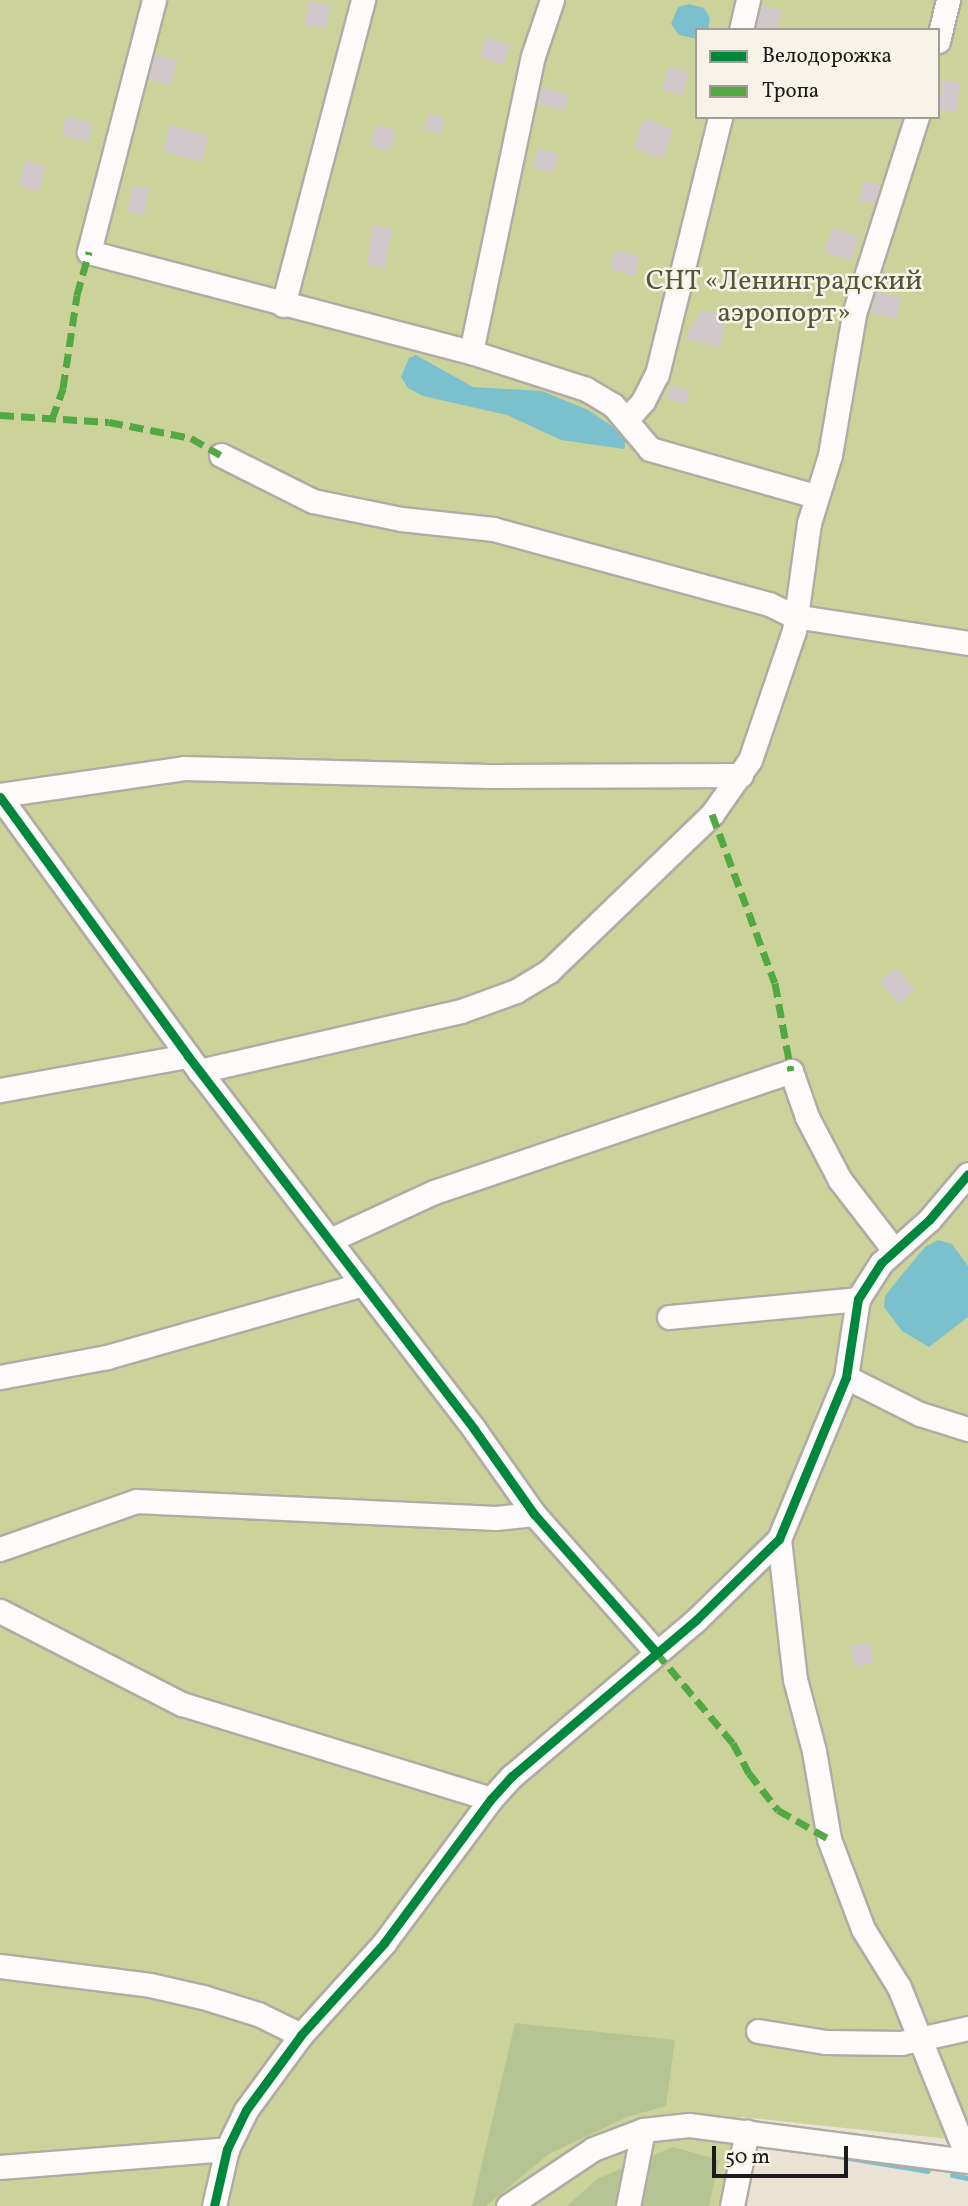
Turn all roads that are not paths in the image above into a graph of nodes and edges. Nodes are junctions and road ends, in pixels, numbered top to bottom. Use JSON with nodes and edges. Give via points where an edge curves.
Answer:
{"nodes":[{"id":1,"x":154,"y":0,"type":"edge"},
{"id":2,"x":363,"y":0,"type":"edge"},
{"id":3,"x":552,"y":0,"type":"edge"},
{"id":4,"x":748,"y":0,"type":"edge"},
{"id":5,"x":948,"y":0,"type":"edge"},
{"id":6,"x":741,"y":28,"type":"edge"},
{"id":7,"x":940,"y":33,"type":"edge"},
{"id":8,"x":719,"y":119,"type":"edge"},
{"id":9,"x":916,"y":119,"type":"edge"},
{"id":10,"x":282,"y":305,"type":"junction"},
{"id":11,"x":471,"y":352,"type":"junction"},
{"id":12,"x":627,"y":419,"type":"junction"},
{"id":13,"x":221,"y":455,"type":"dead end"},
{"id":14,"x":815,"y":496,"type":"junction"},
{"id":15,"x":794,"y":615,"type":"junction"},
{"id":16,"x":968,"y":643,"type":"edge"},
{"id":17,"x":741,"y":775,"type":"junction"},
{"id":18,"x":0,"y":796,"type":"edge"},
{"id":19,"x":193,"y":1063,"type":"junction"},
{"id":20,"x":0,"y":1090,"type":"edge"},
{"id":21,"x":968,"y":1174,"type":"edge"},
{"id":22,"x":330,"y":1241,"type":"junction"},
{"id":23,"x":894,"y":1250,"type":"junction"},
{"id":24,"x":363,"y":1284,"type":"junction"},
{"id":25,"x":858,"y":1299,"type":"junction"},
{"id":26,"x":669,"y":1317,"type":"dead end"},
{"id":27,"x":0,"y":1377,"type":"edge"},
{"id":28,"x":846,"y":1377,"type":"junction"},
{"id":29,"x":967,"y":1434,"type":"edge"},
{"id":30,"x":534,"y":1514,"type":"junction"},
{"id":31,"x":779,"y":1539,"type":"junction"},
{"id":32,"x":0,"y":1549,"type":"edge"},
{"id":33,"x":0,"y":1611,"type":"edge"},
{"id":34,"x":656,"y":1652,"type":"junction"},
{"id":35,"x":491,"y":1799,"type":"junction"},
{"id":36,"x":0,"y":1966,"type":"edge"},
{"id":37,"x":968,"y":2028,"type":"edge"},
{"id":38,"x":758,"y":2031,"type":"dead end"},
{"id":39,"x":301,"y":2035,"type":"junction"},
{"id":40,"x":919,"y":2037,"type":"junction"},
{"id":41,"x":643,"y":2130,"type":"junction"},
{"id":42,"x":747,"y":2131,"type":"junction"},
{"id":43,"x":228,"y":2149,"type":"junction"},
{"id":44,"x":968,"y":2160,"type":"edge"},
{"id":45,"x":0,"y":2167,"type":"edge"},
{"id":46,"x":214,"y":2206,"type":"edge"},
{"id":47,"x":508,"y":2206,"type":"edge"},
{"id":48,"x":628,"y":2206,"type":"edge"},
{"id":49,"x":732,"y":2206,"type":"edge"}],
"edges":[{"from":1,"to":10,"type":"street","via":[[89,252]]},
{"from":2,"to":10,"type":"street"},
{"from":3,"to":11,"type":"street","via":[[533,56]]},
{"from":4,"to":6,"type":"street"},
{"from":5,"to":7,"type":"street"},
{"from":8,"to":12,"type":"street","via":[[657,374]]},
{"from":9,"to":14,"type":"street","via":[[854,314],[830,455]]},
{"from":10,"to":11,"type":"street"},
{"from":11,"to":12,"type":"street","via":[[586,389]]},
{"from":12,"to":14,"type":"street","via":[[650,449]]},
{"from":13,"to":15,"type":"street","via":[[313,501],[401,519],[493,528],[769,604]]},
{"from":14,"to":15,"type":"street"},
{"from":15,"to":16,"type":"street"},
{"from":15,"to":17,"type":"street","via":[[794,631]]},
{"from":17,"to":18,"type":"street","via":[[488,776],[184,768]]},
{"from":17,"to":19,"type":"street","via":[[702,823],[549,971],[516,991],[461,1011]]},
{"from":18,"to":19,"type":"street"},
{"from":19,"to":20,"type":"street"},
{"from":19,"to":22,"type":"street"},
{"from":21,"to":23,"type":"street","via":[[929,1220]]},
{"from":22,"to":23,"type":"street","via":[[435,1192],[791,1071],[807,1117],[840,1180]]},
{"from":22,"to":24,"type":"street"},
{"from":23,"to":25,"type":"street"},
{"from":24,"to":27,"type":"street","via":[[107,1357]]},
{"from":24,"to":30,"type":"street"},
{"from":25,"to":26,"type":"street"},
{"from":25,"to":28,"type":"street"},
{"from":28,"to":29,"type":"street"},
{"from":28,"to":31,"type":"street"},
{"from":30,"to":32,"type":"street","via":[[496,1518],[135,1502]]},
{"from":30,"to":34,"type":"street"},
{"from":31,"to":34,"type":"street"},
{"from":31,"to":40,"type":"street","via":[[795,1679],[830,1839],[863,1929],[899,1987]]},
{"from":33,"to":35,"type":"street","via":[[182,1704]]},
{"from":34,"to":35,"type":"street"},
{"from":35,"to":39,"type":"street","via":[[384,1943]]},
{"from":36,"to":39,"type":"street","via":[[150,1985],[203,1997],[258,2014]]},
{"from":37,"to":40,"type":"street"},
{"from":38,"to":40,"type":"street","via":[[826,2042],[901,2043]]},
{"from":39,"to":43,"type":"street","via":[[246,2109]]},
{"from":40,"to":44,"type":"street"},
{"from":41,"to":42,"type":"street","via":[[688,2125]]},
{"from":41,"to":47,"type":"street","via":[[593,2149]]},
{"from":41,"to":48,"type":"street"},
{"from":42,"to":44,"type":"street","via":[[873,2152]]},
{"from":42,"to":49,"type":"street"},
{"from":43,"to":45,"type":"street"},
{"from":43,"to":46,"type":"street"}]}
